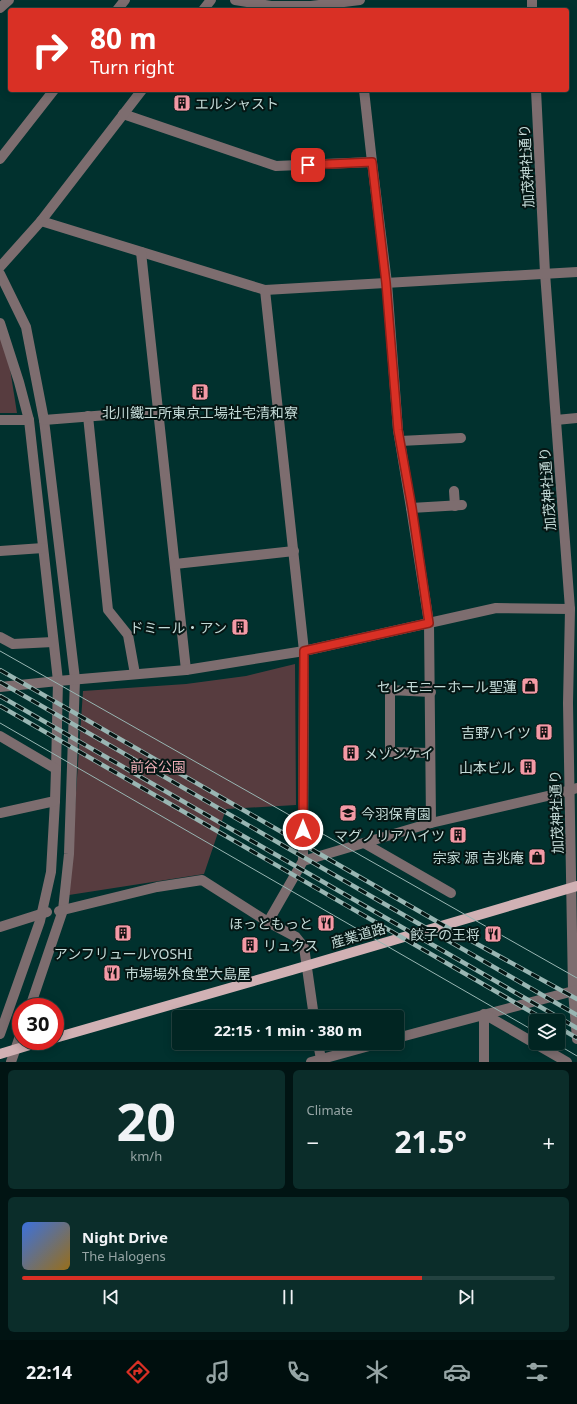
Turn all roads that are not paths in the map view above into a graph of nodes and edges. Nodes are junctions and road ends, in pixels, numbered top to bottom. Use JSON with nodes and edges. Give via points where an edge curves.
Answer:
{"nodes":[{"id":1,"x":10,"y":0,"type":"edge"},
{"id":2,"x":125,"y":0,"type":"edge"},
{"id":3,"x":211,"y":0,"type":"edge"},
{"id":4,"x":235,"y":0,"type":"edge"},
{"id":5,"x":357,"y":4,"type":"edge"},
{"id":6,"x":0,"y":8,"type":"edge"},
{"id":7,"x":119,"y":8,"type":"edge"},
{"id":8,"x":205,"y":8,"type":"edge"},
{"id":9,"x":52,"y":92,"type":"edge"},
{"id":10,"x":140,"y":92,"type":"edge"},
{"id":11,"x":364,"y":92,"type":"edge"},
{"id":12,"x":536,"y":92,"type":"edge"},
{"id":13,"x":123,"y":114,"type":"junction"},
{"id":14,"x":0,"y":159,"type":"edge"},
{"id":15,"x":372,"y":162,"type":"junction"},
{"id":16,"x":40,"y":221,"type":"junction"},
{"id":17,"x":141,"y":252,"type":"junction"},
{"id":18,"x":0,"y":267,"type":"edge"},
{"id":19,"x":577,"y":272,"type":"edge"},
{"id":20,"x":545,"y":273,"type":"junction"},
{"id":21,"x":0,"y":274,"type":"edge"},
{"id":22,"x":386,"y":283,"type":"junction"},
{"id":23,"x":265,"y":290,"type":"junction"},
{"id":24,"x":0,"y":323,"type":"edge"},
{"id":25,"x":158,"y":411,"type":"junction"},
{"id":26,"x":88,"y":416,"type":"junction"},
{"id":27,"x":577,"y":418,"type":"edge"},
{"id":28,"x":0,"y":420,"type":"edge"},
{"id":29,"x":29,"y":420,"type":"junction"},
{"id":30,"x":44,"y":420,"type":"junction"},
{"id":31,"x":556,"y":420,"type":"junction"},
{"id":32,"x":461,"y":438,"type":"dead end"},
{"id":33,"x":400,"y":441,"type":"junction"},
{"id":34,"x":454,"y":491,"type":"dead end"},
{"id":35,"x":412,"y":508,"type":"junction"},
{"id":36,"x":43,"y":548,"type":"junction"},
{"id":37,"x":0,"y":551,"type":"edge"},
{"id":38,"x":294,"y":552,"type":"junction"},
{"id":39,"x":175,"y":564,"type":"junction"},
{"id":40,"x":572,"y":612,"type":"edge"},
{"id":41,"x":429,"y":623,"type":"junction"},
{"id":42,"x":0,"y":637,"type":"edge"},
{"id":43,"x":53,"y":642,"type":"junction"},
{"id":44,"x":304,"y":651,"type":"junction"},
{"id":45,"x":186,"y":670,"type":"junction"},
{"id":46,"x":135,"y":674,"type":"junction"},
{"id":47,"x":75,"y":679,"type":"junction"},
{"id":48,"x":58,"y":680,"type":"junction"},
{"id":49,"x":0,"y":687,"type":"edge"},
{"id":50,"x":431,"y":692,"type":"junction"},
{"id":51,"x":0,"y":736,"type":"edge"},
{"id":52,"x":430,"y":753,"type":"junction"},
{"id":53,"x":56,"y":769,"type":"junction"},
{"id":54,"x":573,"y":790,"type":"edge"},
{"id":55,"x":56,"y":801,"type":"junction"},
{"id":56,"x":0,"y":813,"type":"edge"},
{"id":57,"x":431,"y":823,"type":"junction"},
{"id":58,"x":364,"y":843,"type":"junction"},
{"id":59,"x":303,"y":861,"type":"junction"},
{"id":60,"x":575,"y":886,"type":"edge"},
{"id":61,"x":451,"y":893,"type":"dead end"},
{"id":62,"x":61,"y":910,"type":"junction"},
{"id":63,"x":45,"y":912,"type":"junction"},
{"id":64,"x":268,"y":922,"type":"junction"},
{"id":65,"x":0,"y":927,"type":"edge"},
{"id":66,"x":306,"y":965,"type":"junction"},
{"id":67,"x":575,"y":991,"type":"edge"},
{"id":68,"x":33,"y":998,"type":"edge"},
{"id":69,"x":313,"y":1010,"type":"edge"},
{"id":70,"x":484,"y":1014,"type":"junction"},
{"id":71,"x":0,"y":1034,"type":"edge"},
{"id":72,"x":64,"y":1035,"type":"edge"},
{"id":73,"x":404,"y":1036,"type":"edge"},
{"id":74,"x":577,"y":1039,"type":"edge"},
{"id":75,"x":13,"y":1050,"type":"edge"},
{"id":76,"x":16,"y":1050,"type":"edge"},
{"id":77,"x":317,"y":1050,"type":"edge"},
{"id":78,"x":355,"y":1050,"type":"edge"},
{"id":79,"x":0,"y":1054,"type":"edge"},
{"id":80,"x":316,"y":1061,"type":"edge"},
{"id":81,"x":11,"y":1062,"type":"edge"},
{"id":82,"x":484,"y":1062,"type":"edge"},
{"id":83,"x":567,"y":1062,"type":"edge"}],
"edges":[{"from":1,"to":6,"type":"street"},
{"from":2,"to":7,"type":"street"},
{"from":3,"to":8,"type":"street"},
{"from":4,"to":5,"type":"street","via":[[271,6]]},
{"from":9,"to":14,"type":"street"},
{"from":10,"to":13,"type":"street"},
{"from":11,"to":15,"type":"street"},
{"from":12,"to":20,"type":"street","name":"加茂神社通り"},
{"from":13,"to":15,"type":"street","via":[[276,166]]},
{"from":13,"to":16,"type":"street"},
{"from":15,"to":22,"type":"street"},
{"from":16,"to":17,"type":"street"},
{"from":16,"to":18,"type":"street"},
{"from":17,"to":23,"type":"street"},
{"from":17,"to":25,"type":"street"},
{"from":19,"to":20,"type":"street"},
{"from":20,"to":22,"type":"street"},
{"from":20,"to":31,"type":"street","name":"加茂神社通り"},
{"from":21,"to":30,"type":"street","via":[[26,327]]},
{"from":22,"to":23,"type":"street"},
{"from":22,"to":33,"type":"street"},
{"from":23,"to":38,"type":"street"},
{"from":24,"to":29,"type":"street"},
{"from":25,"to":26,"type":"street"},
{"from":25,"to":39,"type":"street"},
{"from":26,"to":30,"type":"street"},
{"from":26,"to":46,"type":"street","via":[[108,610],[128,635]]},
{"from":27,"to":31,"type":"street"},
{"from":28,"to":29,"type":"street"},
{"from":29,"to":36,"type":"street"},
{"from":30,"to":47,"type":"street"},
{"from":31,"to":40,"type":"street","name":"加茂神社通り"},
{"from":32,"to":33,"type":"street"},
{"from":33,"to":35,"type":"street"},
{"from":34,"to":35,"type":"street","via":[[459,505]]},
{"from":35,"to":41,"type":"street"},
{"from":36,"to":37,"type":"street"},
{"from":36,"to":43,"type":"street"},
{"from":38,"to":39,"type":"street"},
{"from":38,"to":44,"type":"street"},
{"from":39,"to":45,"type":"street"},
{"from":40,"to":41,"type":"street","via":[[496,608]]},
{"from":40,"to":54,"type":"street","name":"加茂神社通り","via":[[568,703]]},
{"from":41,"to":44,"type":"street"},
{"from":41,"to":50,"type":"street"},
{"from":42,"to":43,"type":"street","via":[[13,644]]},
{"from":43,"to":48,"type":"street"},
{"from":44,"to":45,"type":"street"},
{"from":44,"to":59,"type":"street"},
{"from":45,"to":46,"type":"street"},
{"from":46,"to":47,"type":"street"},
{"from":47,"to":48,"type":"street"},
{"from":47,"to":62,"type":"street","via":[[70,839]]},
{"from":48,"to":49,"type":"street"},
{"from":48,"to":53,"type":"street"},
{"from":50,"to":52,"type":"street"},
{"from":50,"to":52,"type":"street","via":[[390,690],[390,752]]},
{"from":51,"to":53,"type":"street"},
{"from":52,"to":57,"type":"street"},
{"from":53,"to":55,"type":"street"},
{"from":54,"to":57,"type":"street"},
{"from":54,"to":60,"type":"street","name":"加茂神社通り"},
{"from":55,"to":56,"type":"street"},
{"from":55,"to":63,"type":"street","via":[[51,872]]},
{"from":57,"to":58,"type":"street"},
{"from":58,"to":59,"type":"street"},
{"from":58,"to":61,"type":"street"},
{"from":59,"to":64,"type":"street"},
{"from":60,"to":66,"type":"main road","name":"産業道路"},
{"from":60,"to":67,"type":"street","name":"加茂神社通り"},
{"from":62,"to":64,"type":"street","via":[[157,887],[202,880]]},
{"from":62,"to":68,"type":"street"},
{"from":63,"to":65,"type":"street"},
{"from":63,"to":71,"type":"street"},
{"from":64,"to":66,"type":"street","via":[[296,937],[304,947]]},
{"from":66,"to":69,"type":"street"},
{"from":66,"to":72,"type":"main road","name":"産業道路"},
{"from":67,"to":70,"type":"street"},
{"from":67,"to":74,"type":"street","name":"加茂神社通り"},
{"from":70,"to":73,"type":"street"},
{"from":70,"to":82,"type":"street"},
{"from":70,"to":83,"type":"street"},
{"from":75,"to":79,"type":"main road"},
{"from":76,"to":81,"type":"street"},
{"from":77,"to":80,"type":"street"},
{"from":78,"to":80,"type":"street"}]}
